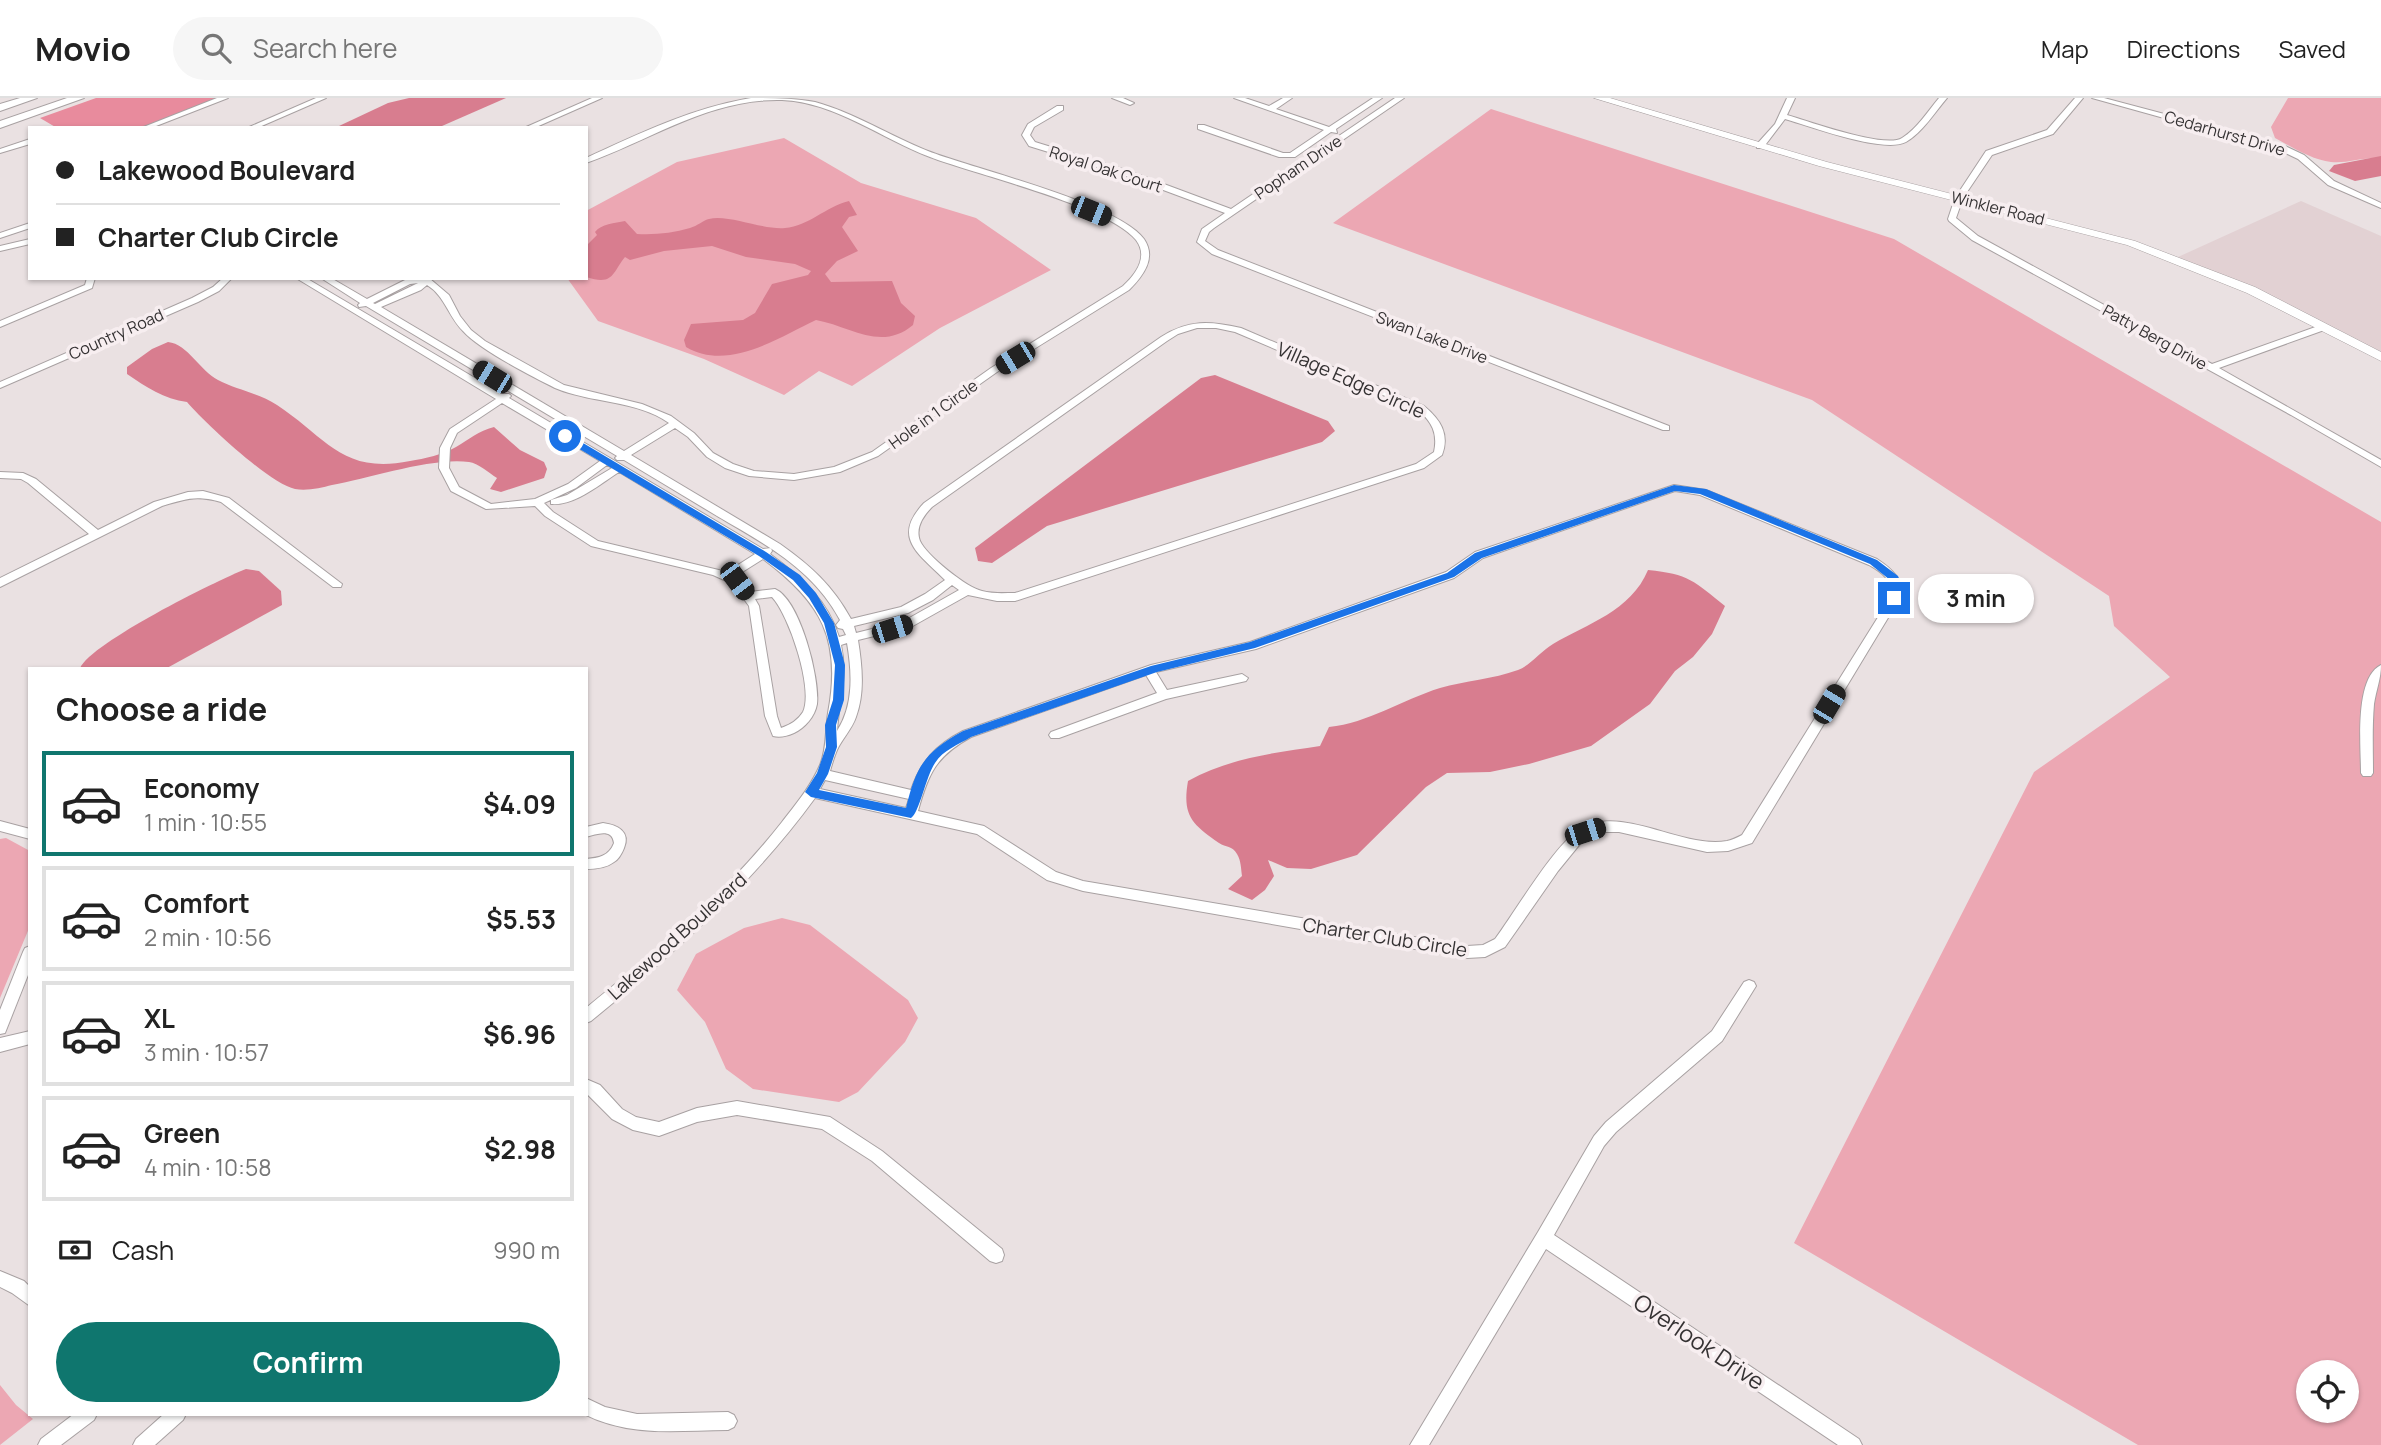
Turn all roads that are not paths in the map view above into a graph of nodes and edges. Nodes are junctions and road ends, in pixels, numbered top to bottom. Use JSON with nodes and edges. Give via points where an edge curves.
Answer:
{"nodes":[{"id":1,"x":31,"y":98,"type":"edge"},
{"id":2,"x":54,"y":98,"type":"edge"},
{"id":3,"x":78,"y":98,"type":"edge"},
{"id":4,"x":224,"y":98,"type":"edge"},
{"id":5,"x":322,"y":98,"type":"edge"},
{"id":6,"x":598,"y":98,"type":"edge"},
{"id":7,"x":1116,"y":98,"type":"edge"},
{"id":8,"x":1238,"y":98,"type":"edge"},
{"id":9,"x":1288,"y":98,"type":"edge"},
{"id":10,"x":1378,"y":98,"type":"edge"},
{"id":11,"x":1400,"y":98,"type":"edge"},
{"id":12,"x":1600,"y":98,"type":"edge"},
{"id":13,"x":1791,"y":98,"type":"edge"},
{"id":14,"x":1943,"y":98,"type":"edge"},
{"id":15,"x":2079,"y":98,"type":"edge"},
{"id":16,"x":2096,"y":98,"type":"edge"},
{"id":17,"x":20,"y":100,"type":"edge"},
{"id":18,"x":1130,"y":103,"type":"dead end"},
{"id":19,"x":0,"y":108,"type":"edge"},
{"id":20,"x":1060,"y":108,"type":"dead end"},
{"id":21,"x":1270,"y":109,"type":"junction"},
{"id":22,"x":1783,"y":116,"type":"junction"},
{"id":23,"x":0,"y":121,"type":"edge"},
{"id":24,"x":149,"y":126,"type":"edge"},
{"id":25,"x":255,"y":126,"type":"edge"},
{"id":26,"x":532,"y":126,"type":"edge"},
{"id":27,"x":1201,"y":127,"type":"dead end"},
{"id":28,"x":1330,"y":130,"type":"junction"},
{"id":29,"x":1346,"y":135,"type":"junction"},
{"id":30,"x":28,"y":142,"type":"edge"},
{"id":31,"x":1760,"y":146,"type":"junction"},
{"id":32,"x":0,"y":151,"type":"edge"},
{"id":33,"x":588,"y":160,"type":"edge"},
{"id":34,"x":1959,"y":198,"type":"junction"},
{"id":35,"x":2381,"y":206,"type":"edge"},
{"id":36,"x":1231,"y":212,"type":"junction"},
{"id":37,"x":28,"y":226,"type":"edge"},
{"id":38,"x":0,"y":236,"type":"edge"},
{"id":39,"x":28,"y":242,"type":"edge"},
{"id":40,"x":1201,"y":242,"type":"joint"},
{"id":41,"x":0,"y":249,"type":"edge"},
{"id":42,"x":90,"y":280,"type":"edge"},
{"id":43,"x":226,"y":280,"type":"edge"},
{"id":44,"x":303,"y":280,"type":"edge"},
{"id":45,"x":328,"y":280,"type":"edge"},
{"id":46,"x":423,"y":280,"type":"edge"},
{"id":47,"x":426,"y":280,"type":"edge"},
{"id":48,"x":371,"y":305,"type":"junction"},
{"id":49,"x":356,"y":312,"type":"junction"},
{"id":50,"x":0,"y":324,"type":"edge"},
{"id":51,"x":2324,"y":327,"type":"junction"},
{"id":52,"x":2381,"y":357,"type":"edge"},
{"id":53,"x":2210,"y":368,"type":"junction"},
{"id":54,"x":0,"y":385,"type":"edge"},
{"id":55,"x":515,"y":391,"type":"junction"},
{"id":56,"x":502,"y":398,"type":"junction"},
{"id":57,"x":677,"y":423,"type":"junction"},
{"id":58,"x":1666,"y":428,"type":"dead end"},
{"id":59,"x":624,"y":456,"type":"junction"},
{"id":60,"x":612,"y":464,"type":"junction"},
{"id":61,"x":2381,"y":464,"type":"edge"},
{"id":62,"x":0,"y":475,"type":"edge"},
{"id":63,"x":592,"y":476,"type":"junction"},
{"id":64,"x":537,"y":502,"type":"junction"},
{"id":65,"x":96,"y":534,"type":"junction"},
{"id":66,"x":779,"y":548,"type":"junction"},
{"id":67,"x":766,"y":556,"type":"junction"},
{"id":68,"x":733,"y":579,"type":"junction"},
{"id":69,"x":953,"y":579,"type":"junction"},
{"id":70,"x":0,"y":583,"type":"edge"},
{"id":71,"x":337,"y":584,"type":"dead end"},
{"id":72,"x":966,"y":591,"type":"junction"},
{"id":73,"x":748,"y":596,"type":"junction"},
{"id":74,"x":919,"y":603,"type":"junction"},
{"id":75,"x":929,"y":613,"type":"junction"},
{"id":76,"x":848,"y":624,"type":"junction"},
{"id":77,"x":831,"y":628,"type":"junction"},
{"id":78,"x":853,"y":639,"type":"junction"},
{"id":79,"x":835,"y":642,"type":"junction"},
{"id":80,"x":2381,"y":669,"type":"edge"},
{"id":81,"x":1149,"y":670,"type":"junction"},
{"id":82,"x":1242,"y":678,"type":"dead end"},
{"id":83,"x":1164,"y":695,"type":"junction"},
{"id":84,"x":1055,"y":735,"type":"dead end"},
{"id":85,"x":832,"y":747,"type":"junction"},
{"id":86,"x":2367,"y":773,"type":"dead end"},
{"id":87,"x":822,"y":774,"type":"junction"},
{"id":88,"x":811,"y":792,"type":"junction"},
{"id":89,"x":916,"y":796,"type":"junction"},
{"id":90,"x":911,"y":814,"type":"junction"},
{"id":91,"x":0,"y":826,"type":"edge"},
{"id":92,"x":588,"y":831,"type":"edge"},
{"id":93,"x":28,"y":833,"type":"edge"},
{"id":94,"x":588,"y":864,"type":"edge"},
{"id":95,"x":28,"y":957,"type":"edge"},
{"id":96,"x":1749,"y":986,"type":"dead end"},
{"id":97,"x":588,"y":1015,"type":"edge"},
{"id":98,"x":0,"y":1028,"type":"edge"},
{"id":99,"x":28,"y":1038,"type":"edge"},
{"id":100,"x":0,"y":1045,"type":"edge"},
{"id":101,"x":588,"y":1087,"type":"edge"},
{"id":102,"x":1544,"y":1238,"type":"junction"},
{"id":103,"x":996,"y":1255,"type":"dead end"},
{"id":104,"x":0,"y":1279,"type":"edge"},
{"id":105,"x":28,"y":1296,"type":"edge"},
{"id":106,"x":588,"y":1407,"type":"edge"},
{"id":107,"x":85,"y":1416,"type":"edge"},
{"id":108,"x":175,"y":1416,"type":"edge"},
{"id":109,"x":728,"y":1421,"type":"dead end"},
{"id":110,"x":47,"y":1445,"type":"edge"},
{"id":111,"x":142,"y":1445,"type":"edge"},
{"id":112,"x":1419,"y":1445,"type":"edge"},
{"id":113,"x":1853,"y":1445,"type":"edge"}],
"edges":[{"from":1,"to":17,"type":"main road"},
{"from":2,"to":23,"type":"main road"},
{"from":3,"to":23,"type":"main road"},
{"from":4,"to":24,"type":"street"},
{"from":5,"to":25,"type":"street"},
{"from":6,"to":26,"type":"street"},
{"from":7,"to":18,"type":"street"},
{"from":8,"to":21,"type":"street"},
{"from":9,"to":21,"type":"street"},
{"from":10,"to":28,"type":"street"},
{"from":11,"to":29,"type":"street","name":"Popham Drive"},
{"from":12,"to":31,"type":"street","name":"Winkler Road"},
{"from":13,"to":22,"type":"street"},
{"from":14,"to":22,"type":"street","via":[[1908,138],[1896,144]]},
{"from":15,"to":34,"type":"street","via":[[2050,132],[1989,153]]},
{"from":16,"to":35,"type":"street","name":"Cedarhurst Drive","via":[[2282,148],[2301,157],[2331,183]]},
{"from":17,"to":19,"type":"main road"},
{"from":17,"to":23,"type":"main road"},
{"from":20,"to":36,"type":"street","name":"Royal Oak Court","via":[[1031,126],[1027,135],[1032,144]]},
{"from":21,"to":28,"type":"street"},
{"from":22,"to":31,"type":"street"},
{"from":27,"to":28,"type":"street","via":[[1282,155],[1292,155]]},
{"from":28,"to":29,"type":"street"},
{"from":29,"to":36,"type":"street","name":"Popham Drive"},
{"from":30,"to":32,"type":"street"},
{"from":31,"to":34,"type":"street","name":"Winkler Road"},
{"from":33,"to":57,"type":"street","name":"Hole in 1 Circle","via":[[702,109],[751,99],[790,99],[823,107],[928,153],[1116,221],[1138,236],[1144,248],[1143,270],[1126,288],[994,370],[886,447],[851,465],[794,477],[740,471],[710,455]]},
{"from":34,"to":51,"type":"street","name":"Winkler Road","via":[[2159,252],[2234,282]]},
{"from":34,"to":53,"type":"street","name":"Patty Berg Drive","via":[[1952,219],[1975,238]]},
{"from":36,"to":40,"type":"street","name":"Popham Drive","via":[[1205,231]]},
{"from":37,"to":38,"type":"street"},
{"from":39,"to":41,"type":"street"},
{"from":40,"to":58,"type":"street","name":"Swan Lake Drive","via":[[1215,252]]},
{"from":42,"to":50,"type":"street","via":[[89,286]]},
{"from":43,"to":54,"type":"street","name":"Country Road","via":[[195,300]]},
{"from":44,"to":49,"type":"street","name":"Lakewood Boulevard"},
{"from":45,"to":48,"type":"street","name":"Lakewood Boulevard"},
{"from":46,"to":48,"type":"street","name":"Hole in 1 Circle","via":[[418,288]]},
{"from":47,"to":57,"type":"street","name":"Hole in 1 Circle","via":[[445,293],[462,327],[482,343],[561,387],[639,405]]},
{"from":48,"to":49,"type":"street","name":"Hole in 1 Circle"},
{"from":48,"to":55,"type":"street","name":"Lakewood Boulevard"},
{"from":49,"to":56,"type":"street","name":"Lakewood Boulevard"},
{"from":51,"to":52,"type":"street","name":"Winkler Road"},
{"from":51,"to":53,"type":"street"},
{"from":53,"to":61,"type":"street","name":"Patty Berg Drive"},
{"from":55,"to":56,"type":"street"},
{"from":55,"to":59,"type":"street","name":"Lakewood Boulevard"},
{"from":56,"to":60,"type":"street","name":"Lakewood Boulevard"},
{"from":56,"to":64,"type":"street","via":[[453,431],[445,447],[444,468],[455,489],[490,507]]},
{"from":57,"to":59,"type":"street"},
{"from":59,"to":60,"type":"street"},
{"from":59,"to":66,"type":"street","name":"Lakewood Boulevard"},
{"from":60,"to":63,"type":"street"},
{"from":60,"to":67,"type":"street","name":"Lakewood Boulevard"},
{"from":62,"to":65,"type":"street","via":[[32,481]]},
{"from":63,"to":64,"type":"street","via":[[580,473]]},
{"from":63,"to":64,"type":"street","via":[[571,497]]},
{"from":64,"to":68,"type":"street","via":[[595,544]]},
{"from":65,"to":70,"type":"street"},
{"from":65,"to":71,"type":"street","via":[[173,498],[216,496]]},
{"from":66,"to":67,"type":"street"},
{"from":66,"to":76,"type":"street","name":"Lakewood Boulevard","via":[[817,576]]},
{"from":67,"to":68,"type":"street"},
{"from":67,"to":77,"type":"street","name":"Lakewood Boulevard","via":[[796,578]]},
{"from":68,"to":73,"type":"street"},
{"from":69,"to":72,"type":"street","name":"Village Edge Circle"},
{"from":69,"to":72,"type":"street","name":"Village Edge Circle","via":[[916,545],[912,535],[919,514],[1185,328],[1216,325],[1238,330],[1421,408],[1440,428],[1439,453],[1420,466],[1036,591],[996,598]]},
{"from":69,"to":74,"type":"street"},
{"from":72,"to":75,"type":"street"},
{"from":73,"to":73,"type":"street","via":[[754,606],[771,716],[777,733],[789,732],[803,721],[811,705],[794,621],[775,593]]},
{"from":74,"to":75,"type":"street"},
{"from":74,"to":76,"type":"street"},
{"from":75,"to":78,"type":"street"},
{"from":76,"to":77,"type":"street"},
{"from":76,"to":78,"type":"street","name":"Lakewood Boulevard"},
{"from":77,"to":79,"type":"street","name":"Lakewood Boulevard"},
{"from":78,"to":79,"type":"street"},
{"from":78,"to":85,"type":"street","name":"Lakewood Boulevard","via":[[857,668],[854,704],[847,729]]},
{"from":79,"to":85,"type":"street","name":"Lakewood Boulevard","via":[[840,665]]},
{"from":80,"to":86,"type":"street","via":[[2372,678],[2369,699]]},
{"from":81,"to":83,"type":"street"},
{"from":81,"to":89,"type":"street","name":"Charter Club Circle","via":[[953,740],[930,761]]},
{"from":81,"to":90,"type":"street","name":"Charter Club Circle","via":[[1252,646],[1450,575],[1479,555],[1674,488],[1702,492],[1873,562],[1886,569],[1898,588],[1747,839],[1718,848],[1635,831],[1599,828],[1585,832],[1500,943],[1485,951],[1453,950],[1067,882],[980,830]]},
{"from":82,"to":83,"type":"street"},
{"from":83,"to":84,"type":"street"},
{"from":85,"to":87,"type":"street","name":"Lakewood Boulevard"},
{"from":87,"to":88,"type":"street","name":"Lakewood Boulevard"},
{"from":87,"to":89,"type":"street"},
{"from":88,"to":90,"type":"street","name":"Charter Club Circle"},
{"from":88,"to":97,"type":"street","name":"Lakewood Boulevard","via":[[772,846],[718,905]]},
{"from":89,"to":90,"type":"street","name":"Charter Club Circle"},
{"from":91,"to":93,"type":"street"},
{"from":92,"to":94,"type":"street","via":[[614,828],[622,839],[612,857]]},
{"from":95,"to":98,"type":"street"},
{"from":96,"to":102,"type":"street","via":[[1717,1036],[1599,1141]]},
{"from":99,"to":100,"type":"street"},
{"from":101,"to":103,"type":"street","via":[[617,1114],[659,1129],[697,1115],[737,1108],[825,1122],[877,1156]]},
{"from":102,"to":112,"type":"street"},
{"from":102,"to":113,"type":"street","name":"Overlook Drive"},
{"from":104,"to":105,"type":"street"},
{"from":106,"to":109,"type":"street","via":[[641,1425]]},
{"from":107,"to":110,"type":"street"},
{"from":108,"to":111,"type":"street"}]}
